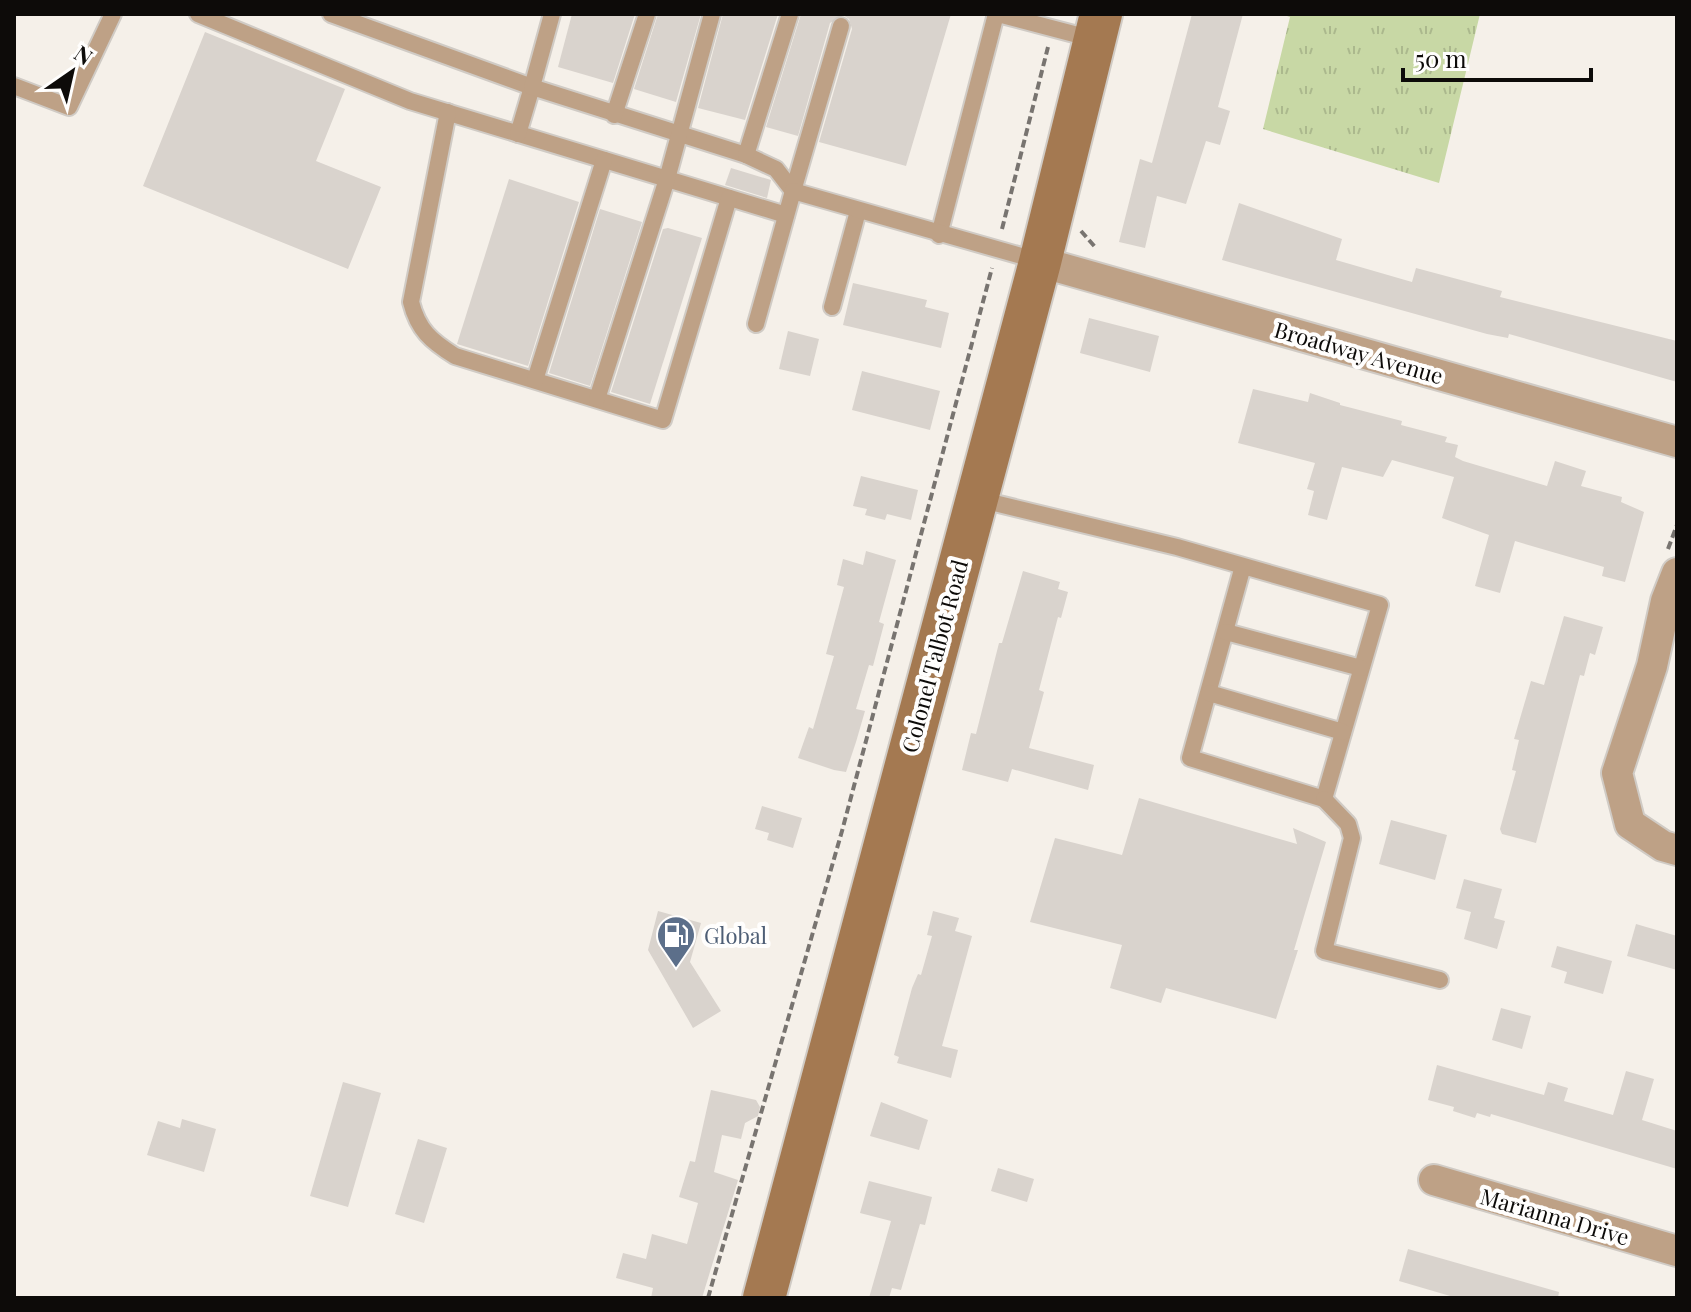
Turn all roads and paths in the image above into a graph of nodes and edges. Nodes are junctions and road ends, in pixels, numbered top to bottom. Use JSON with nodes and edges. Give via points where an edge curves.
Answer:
{"nodes":[{"id":1,"x":113,"y":14,"type":"edge"},
{"id":2,"x":331,"y":14,"type":"edge"},
{"id":3,"x":552,"y":14,"type":"edge"},
{"id":4,"x":647,"y":14,"type":"edge"},
{"id":5,"x":712,"y":14,"type":"edge"},
{"id":6,"x":790,"y":14,"type":"edge"},
{"id":7,"x":997,"y":14,"type":"edge"},
{"id":8,"x":205,"y":15,"type":"edge"},
{"id":9,"x":841,"y":26,"type":"dead end"},
{"id":10,"x":1098,"y":27,"type":"edge"},
{"id":11,"x":1053,"y":28,"type":"junction"},
{"id":12,"x":14,"y":86,"type":"edge"},
{"id":13,"x":532,"y":87,"type":"junction"},
{"id":14,"x":448,"y":112,"type":"junction"},
{"id":15,"x":614,"y":115,"type":"junction"},
{"id":16,"x":518,"y":134,"type":"junction"},
{"id":17,"x":679,"y":134,"type":"junction"},
{"id":18,"x":746,"y":155,"type":"junction"},
{"id":19,"x":604,"y":160,"type":"junction"},
{"id":20,"x":667,"y":179,"type":"junction"},
{"id":21,"x":793,"y":191,"type":"junction"},
{"id":22,"x":729,"y":198,"type":"junction"},
{"id":23,"x":858,"y":211,"type":"junction"},
{"id":24,"x":786,"y":215,"type":"junction"},
{"id":25,"x":1084,"y":217,"type":"dead end"},
{"id":26,"x":939,"y":235,"type":"junction"},
{"id":27,"x":996,"y":250,"type":"junction"},
{"id":28,"x":1100,"y":251,"type":"dead end"},
{"id":29,"x":1040,"y":262,"type":"junction"},
{"id":30,"x":832,"y":307,"type":"dead end"},
{"id":31,"x":756,"y":324,"type":"dead end"},
{"id":32,"x":535,"y":380,"type":"junction"},
{"id":33,"x":597,"y":399,"type":"junction"},
{"id":34,"x":1677,"y":442,"type":"edge"},
{"id":35,"x":976,"y":499,"type":"junction"},
{"id":36,"x":1243,"y":566,"type":"junction"},
{"id":37,"x":1677,"y":573,"type":"edge"},
{"id":38,"x":1226,"y":632,"type":"junction"},
{"id":39,"x":1361,"y":668,"type":"junction"},
{"id":40,"x":1209,"y":693,"type":"junction"},
{"id":41,"x":1343,"y":732,"type":"junction"},
{"id":42,"x":1324,"y":799,"type":"junction"},
{"id":43,"x":1677,"y":850,"type":"edge"},
{"id":44,"x":1440,"y":980,"type":"dead end"},
{"id":45,"x":1434,"y":1180,"type":"dead end"},
{"id":46,"x":1677,"y":1251,"type":"edge"},
{"id":47,"x":708,"y":1298,"type":"edge"},
{"id":48,"x":764,"y":1298,"type":"edge"}],
"edges":[{"from":1,"to":12,"type":"lane","via":[[69,107]]},
{"from":2,"to":13,"type":"lane"},
{"from":3,"to":13,"type":"lane"},
{"from":4,"to":15,"type":"lane"},
{"from":5,"to":17,"type":"lane"},
{"from":6,"to":18,"type":"lane"},
{"from":7,"to":11,"type":"lane"},
{"from":7,"to":26,"type":"lane"},
{"from":8,"to":14,"type":"lane"},
{"from":9,"to":21,"type":"lane"},
{"from":10,"to":11,"type":"lane"},
{"from":10,"to":29,"type":"main road","name":"Colonel Talbot Road"},
{"from":11,"to":27,"type":"path"},
{"from":13,"to":15,"type":"lane"},
{"from":13,"to":16,"type":"lane"},
{"from":14,"to":16,"type":"lane"},
{"from":14,"to":32,"type":"lane","via":[[411,302],[416,323],[455,356]]},
{"from":15,"to":17,"type":"lane"},
{"from":16,"to":19,"type":"lane"},
{"from":17,"to":18,"type":"lane"},
{"from":17,"to":20,"type":"lane"},
{"from":18,"to":21,"type":"lane","via":[[776,169]]},
{"from":19,"to":20,"type":"lane"},
{"from":19,"to":32,"type":"lane"},
{"from":20,"to":22,"type":"lane"},
{"from":20,"to":33,"type":"lane"},
{"from":21,"to":23,"type":"lane"},
{"from":21,"to":24,"type":"lane"},
{"from":22,"to":24,"type":"lane"},
{"from":22,"to":33,"type":"lane","via":[[663,420]]},
{"from":23,"to":26,"type":"lane"},
{"from":23,"to":30,"type":"lane"},
{"from":24,"to":31,"type":"lane"},
{"from":25,"to":28,"type":"path","via":[[1081,232]]},
{"from":26,"to":27,"type":"lane"},
{"from":27,"to":29,"type":"lane"},
{"from":27,"to":47,"type":"path","via":[[842,831]]},
{"from":29,"to":34,"type":"street","name":"Broadway Avenue"},
{"from":29,"to":35,"type":"main road","name":"Colonel Talbot Road"},
{"from":32,"to":33,"type":"lane"},
{"from":35,"to":36,"type":"lane"},
{"from":35,"to":48,"type":"main road","name":"Colonel Talbot Road"},
{"from":36,"to":38,"type":"lane"},
{"from":36,"to":39,"type":"lane","via":[[1380,605]]},
{"from":37,"to":43,"type":"street","via":[[1617,773],[1630,824]]},
{"from":38,"to":39,"type":"lane"},
{"from":38,"to":40,"type":"lane"},
{"from":39,"to":41,"type":"lane"},
{"from":40,"to":41,"type":"lane"},
{"from":40,"to":42,"type":"lane","via":[[1190,758]]},
{"from":41,"to":42,"type":"lane"},
{"from":42,"to":44,"type":"lane","via":[[1339,811],[1352,838],[1324,951]]},
{"from":45,"to":46,"type":"street","name":"Marianna Drive"}]}
